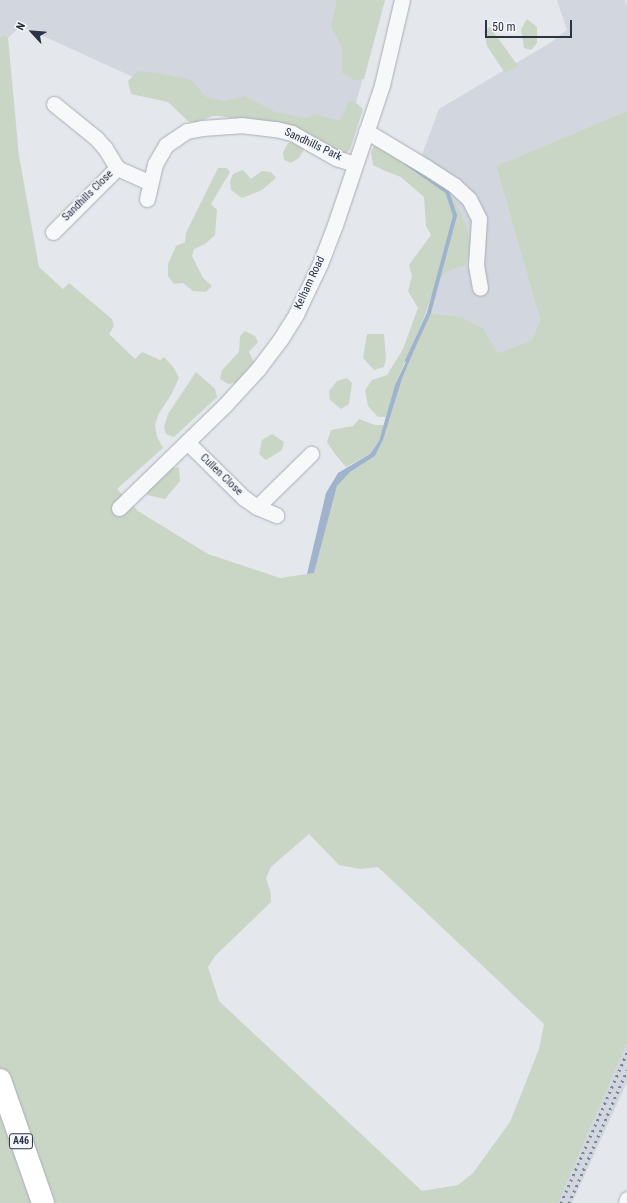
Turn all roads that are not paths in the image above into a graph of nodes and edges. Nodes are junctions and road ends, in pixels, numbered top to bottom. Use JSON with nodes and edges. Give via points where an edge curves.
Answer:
{"nodes":[{"id":1,"x":402,"y":0,"type":"edge"},
{"id":2,"x":54,"y":104,"type":"dead end"},
{"id":3,"x":366,"y":131,"type":"junction"},
{"id":4,"x":355,"y":164,"type":"junction"},
{"id":5,"x":117,"y":168,"type":"junction"},
{"id":6,"x":150,"y":184,"type":"junction"},
{"id":7,"x":147,"y":199,"type":"dead end"},
{"id":8,"x":54,"y":223,"type":"dead end"},
{"id":9,"x":480,"y":288,"type":"dead end"},
{"id":10,"x":186,"y":442,"type":"junction"},
{"id":11,"x":311,"y":454,"type":"dead end"},
{"id":12,"x":257,"y":507,"type":"junction"},
{"id":13,"x":119,"y":508,"type":"dead end"},
{"id":14,"x":276,"y":515,"type":"dead end"},
{"id":15,"x":0,"y":1080,"type":"edge"},
{"id":16,"x":627,"y":1199,"type":"edge"},
{"id":17,"x":43,"y":1203,"type":"edge"},
{"id":18,"x":626,"y":1203,"type":"edge"}],
"edges":[{"from":1,"to":3,"type":"street","name":"Kelham Road","via":[[382,85]]},
{"from":2,"to":5,"type":"street","name":"Sandhills Close","via":[[96,138]]},
{"from":3,"to":4,"type":"street","name":"Kelham Road"},
{"from":3,"to":9,"type":"street","via":[[455,186],[469,199],[479,219],[476,265]]},
{"from":4,"to":6,"type":"street","name":"Sandhills Park","via":[[336,158],[292,133],[276,129],[241,125],[202,128],[187,131],[166,145],[155,164]]},
{"from":4,"to":10,"type":"street","name":"Kelham Road","via":[[320,264],[287,329],[258,370],[226,405]]},
{"from":5,"to":6,"type":"street","name":"Sandhills Close"},
{"from":5,"to":8,"type":"street","name":"Sandhills Close"},
{"from":6,"to":7,"type":"street","name":"Sandhills Park"},
{"from":10,"to":12,"type":"street","name":"Cullen Close","via":[[244,498]]},
{"from":10,"to":13,"type":"street","name":"Kelham Road"},
{"from":11,"to":12,"type":"street"},
{"from":12,"to":14,"type":"street","name":"Cullen Close"},
{"from":15,"to":17,"type":"highway","number":"A46"},
{"from":16,"to":18,"type":"street"}]}
